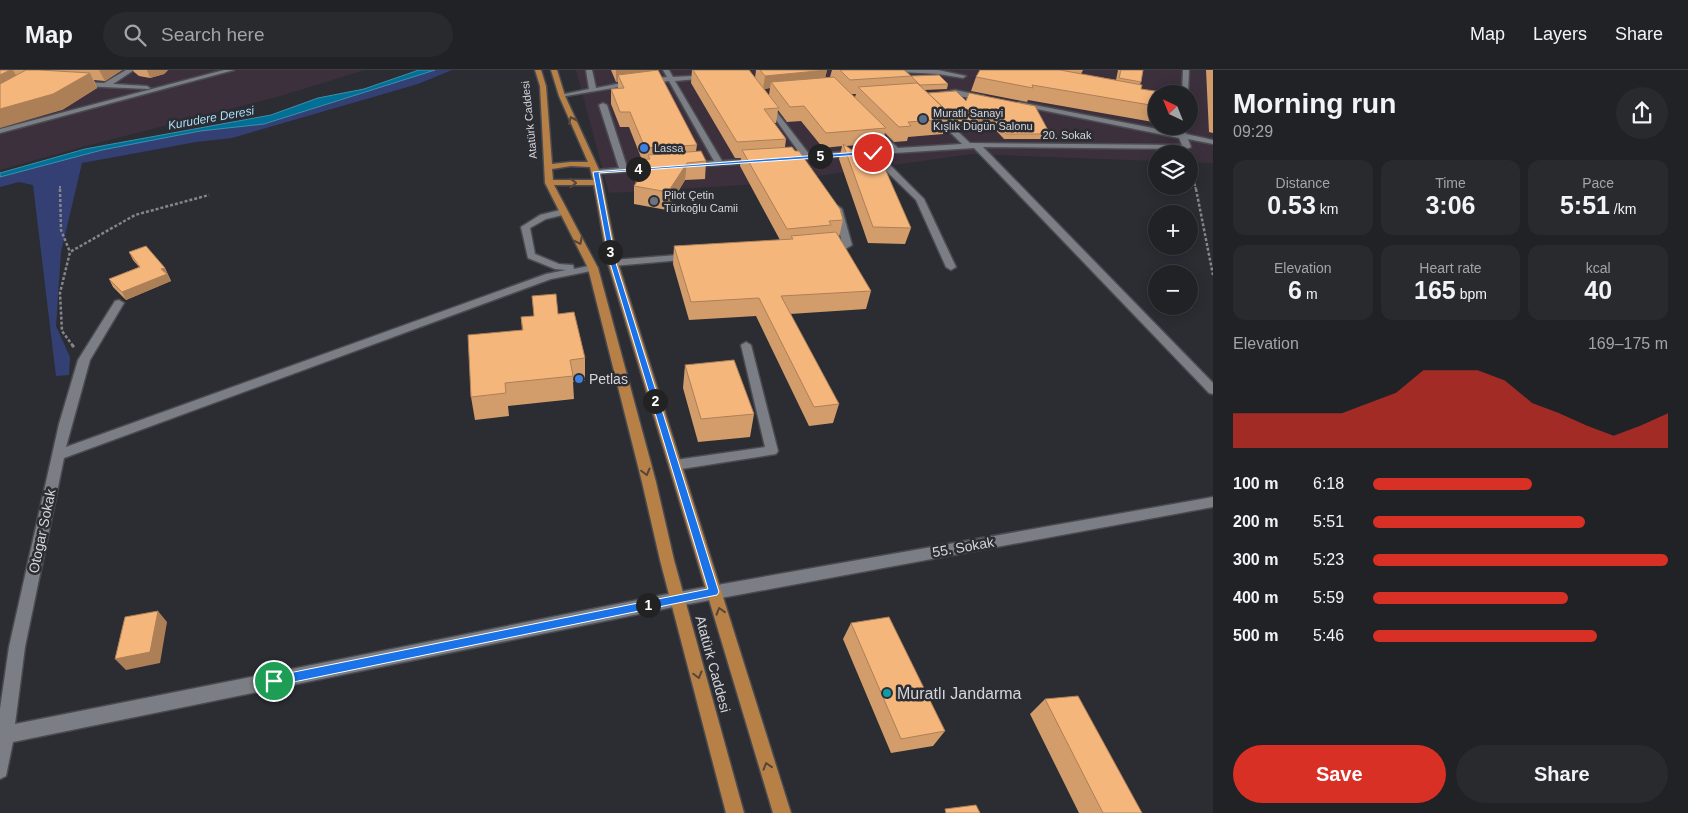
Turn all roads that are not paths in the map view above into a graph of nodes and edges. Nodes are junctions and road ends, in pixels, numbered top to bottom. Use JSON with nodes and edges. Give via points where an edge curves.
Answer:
{"nodes":[{"id":1,"x":131,"y":70,"type":"edge"},
{"id":2,"x":223,"y":70,"type":"edge"},
{"id":3,"x":230,"y":70,"type":"edge"},
{"id":4,"x":538,"y":70,"type":"edge"},
{"id":5,"x":554,"y":70,"type":"edge"},
{"id":6,"x":589,"y":70,"type":"edge"},
{"id":7,"x":666,"y":70,"type":"edge"},
{"id":8,"x":892,"y":70,"type":"edge"},
{"id":9,"x":969,"y":70,"type":"edge"},
{"id":10,"x":1186,"y":70,"type":"edge"},
{"id":11,"x":899,"y":73,"type":"edge"},
{"id":12,"x":211,"y":75,"type":"junction"},
{"id":13,"x":718,"y":76,"type":"edge"},
{"id":14,"x":963,"y":76,"type":"junction"},
{"id":15,"x":672,"y":79,"type":"junction"},
{"id":16,"x":70,"y":83,"type":"edge"},
{"id":17,"x":1185,"y":85,"type":"edge"},
{"id":18,"x":105,"y":86,"type":"junction"},
{"id":19,"x":160,"y":89,"type":"junction"},
{"id":20,"x":593,"y":90,"type":"junction"},
{"id":21,"x":956,"y":92,"type":"junction"},
{"id":22,"x":936,"y":93,"type":"edge"},
{"id":23,"x":562,"y":96,"type":"junction"},
{"id":24,"x":764,"y":100,"type":"edge"},
{"id":25,"x":993,"y":100,"type":"edge"},
{"id":26,"x":1012,"y":103,"type":"edge"},
{"id":27,"x":603,"y":105,"type":"dead end"},
{"id":28,"x":929,"y":107,"type":"edge"},
{"id":29,"x":864,"y":118,"type":"edge"},
{"id":30,"x":1148,"y":125,"type":"edge"},
{"id":31,"x":0,"y":131,"type":"edge"},
{"id":32,"x":1184,"y":135,"type":"edge"},
{"id":33,"x":1194,"y":135,"type":"edge"},
{"id":34,"x":1213,"y":142,"type":"edge"},
{"id":35,"x":973,"y":146,"type":"junction"},
{"id":36,"x":896,"y":151,"type":"junction"},
{"id":37,"x":873,"y":153,"type":"junction"},
{"id":38,"x":808,"y":157,"type":"junction"},
{"id":39,"x":778,"y":159,"type":"edge"},
{"id":40,"x":768,"y":160,"type":"edge"},
{"id":41,"x":719,"y":163,"type":"junction"},
{"id":42,"x":681,"y":166,"type":"edge"},
{"id":43,"x":548,"y":167,"type":"junction"},
{"id":44,"x":662,"y":167,"type":"edge"},
{"id":45,"x":624,"y":170,"type":"junction"},
{"id":46,"x":595,"y":173,"type":"junction"},
{"id":47,"x":549,"y":182,"type":"junction"},
{"id":48,"x":837,"y":206,"type":"edge"},
{"id":49,"x":564,"y":212,"type":"junction"},
{"id":50,"x":818,"y":247,"type":"edge"},
{"id":51,"x":701,"y":256,"type":"edge"},
{"id":52,"x":613,"y":263,"type":"junction"},
{"id":53,"x":951,"y":266,"type":"dead end"},
{"id":54,"x":593,"y":268,"type":"junction"},
{"id":55,"x":119,"y":303,"type":"dead end"},
{"id":56,"x":746,"y":345,"type":"dead end"},
{"id":57,"x":1213,"y":390,"type":"edge"},
{"id":58,"x":59,"y":454,"type":"junction"},
{"id":59,"x":675,"y":465,"type":"junction"},
{"id":60,"x":1213,"y":502,"type":"edge"},
{"id":61,"x":714,"y":592,"type":"junction"},
{"id":62,"x":678,"y":599,"type":"junction"},
{"id":63,"x":5,"y":735,"type":"junction"},
{"id":64,"x":0,"y":770,"type":"edge"},
{"id":65,"x":734,"y":813,"type":"edge"},
{"id":66,"x":782,"y":813,"type":"edge"}],
"edges":[{"from":1,"to":18,"type":"street"},
{"from":2,"to":12,"type":"street"},
{"from":3,"to":12,"type":"street"},
{"from":4,"to":43,"type":"main road","name":"Atatürk Caddesi"},
{"from":5,"to":23,"type":"main road","name":"Atatürk Caddesi"},
{"from":6,"to":20,"type":"street"},
{"from":7,"to":15,"type":"street"},
{"from":8,"to":11,"type":"street"},
{"from":9,"to":14,"type":"street"},
{"from":10,"to":17,"type":"street"},
{"from":11,"to":14,"type":"street","via":[[938,72]]},
{"from":12,"to":19,"type":"street"},
{"from":13,"to":15,"type":"street"},
{"from":14,"to":21,"type":"street"},
{"from":15,"to":20,"type":"street"},
{"from":15,"to":41,"type":"street"},
{"from":16,"to":18,"type":"street"},
{"from":18,"to":19,"type":"street"},
{"from":19,"to":31,"type":"street"},
{"from":20,"to":23,"type":"street"},
{"from":21,"to":22,"type":"street"},
{"from":21,"to":25,"type":"street"},
{"from":46,"to":23,"type":"main road","name":"Atatürk Caddesi","one_way":true},
{"from":24,"to":38,"type":"street"},
{"from":26,"to":30,"type":"street"},
{"from":27,"to":45,"type":"street"},
{"from":28,"to":35,"type":"street"},
{"from":29,"to":36,"type":"street"},
{"from":32,"to":35,"type":"street","name":"20. Sokak","via":[[1187,147]]},
{"from":33,"to":34,"type":"street"},
{"from":35,"to":36,"type":"street","name":"20. Sokak"},
{"from":35,"to":57,"type":"street"},
{"from":36,"to":37,"type":"street","name":"20. Sokak"},
{"from":37,"to":38,"type":"street","name":"20. Sokak"},
{"from":37,"to":53,"type":"street","via":[[920,199]]},
{"from":38,"to":39,"type":"street","name":"20. Sokak"},
{"from":40,"to":41,"type":"street"},
{"from":41,"to":42,"type":"street"},
{"from":43,"to":46,"type":"main road","via":[[572,164]]},
{"from":43,"to":47,"type":"main road","name":"Atatürk Caddesi"},
{"from":44,"to":45,"type":"street"},
{"from":45,"to":46,"type":"street"},
{"from":47,"to":46,"type":"main road","one_way":true},
{"from":46,"to":52,"type":"main road","name":"Atatürk Caddesi"},
{"from":47,"to":49,"type":"main road","name":"Atatürk Caddesi"},
{"from":48,"to":50,"type":"street","via":[[847,245]]},
{"from":49,"to":54,"type":"main road","name":"Atatürk Caddesi","one_way":true},
{"from":49,"to":54,"type":"street","via":[[525,226],[531,256],[558,267]]},
{"from":51,"to":52,"type":"street"},
{"from":52,"to":59,"type":"main road","name":"Atatürk Caddesi"},
{"from":54,"to":58,"type":"street","via":[[549,276]]},
{"from":54,"to":62,"type":"main road","name":"Atatürk Caddesi","one_way":true},
{"from":55,"to":58,"type":"street","name":"Otogar Sokak","via":[[84,360]]},
{"from":56,"to":59,"type":"street","via":[[772,451]]},
{"from":58,"to":63,"type":"street","name":"Otogar Sokak","via":[[17,647]]},
{"from":59,"to":61,"type":"main road","name":"Atatürk Caddesi"},
{"from":60,"to":61,"type":"street","name":"55. Sokak"},
{"from":61,"to":62,"type":"street","name":"55. Sokak"},
{"from":66,"to":61,"type":"main road","name":"Atatürk Caddesi","one_way":true},
{"from":62,"to":63,"type":"street","name":"55. Sokak"},
{"from":62,"to":65,"type":"main road","name":"Atatürk Caddesi","one_way":true},
{"from":63,"to":64,"type":"street","name":"Otogar Sokak"}]}
